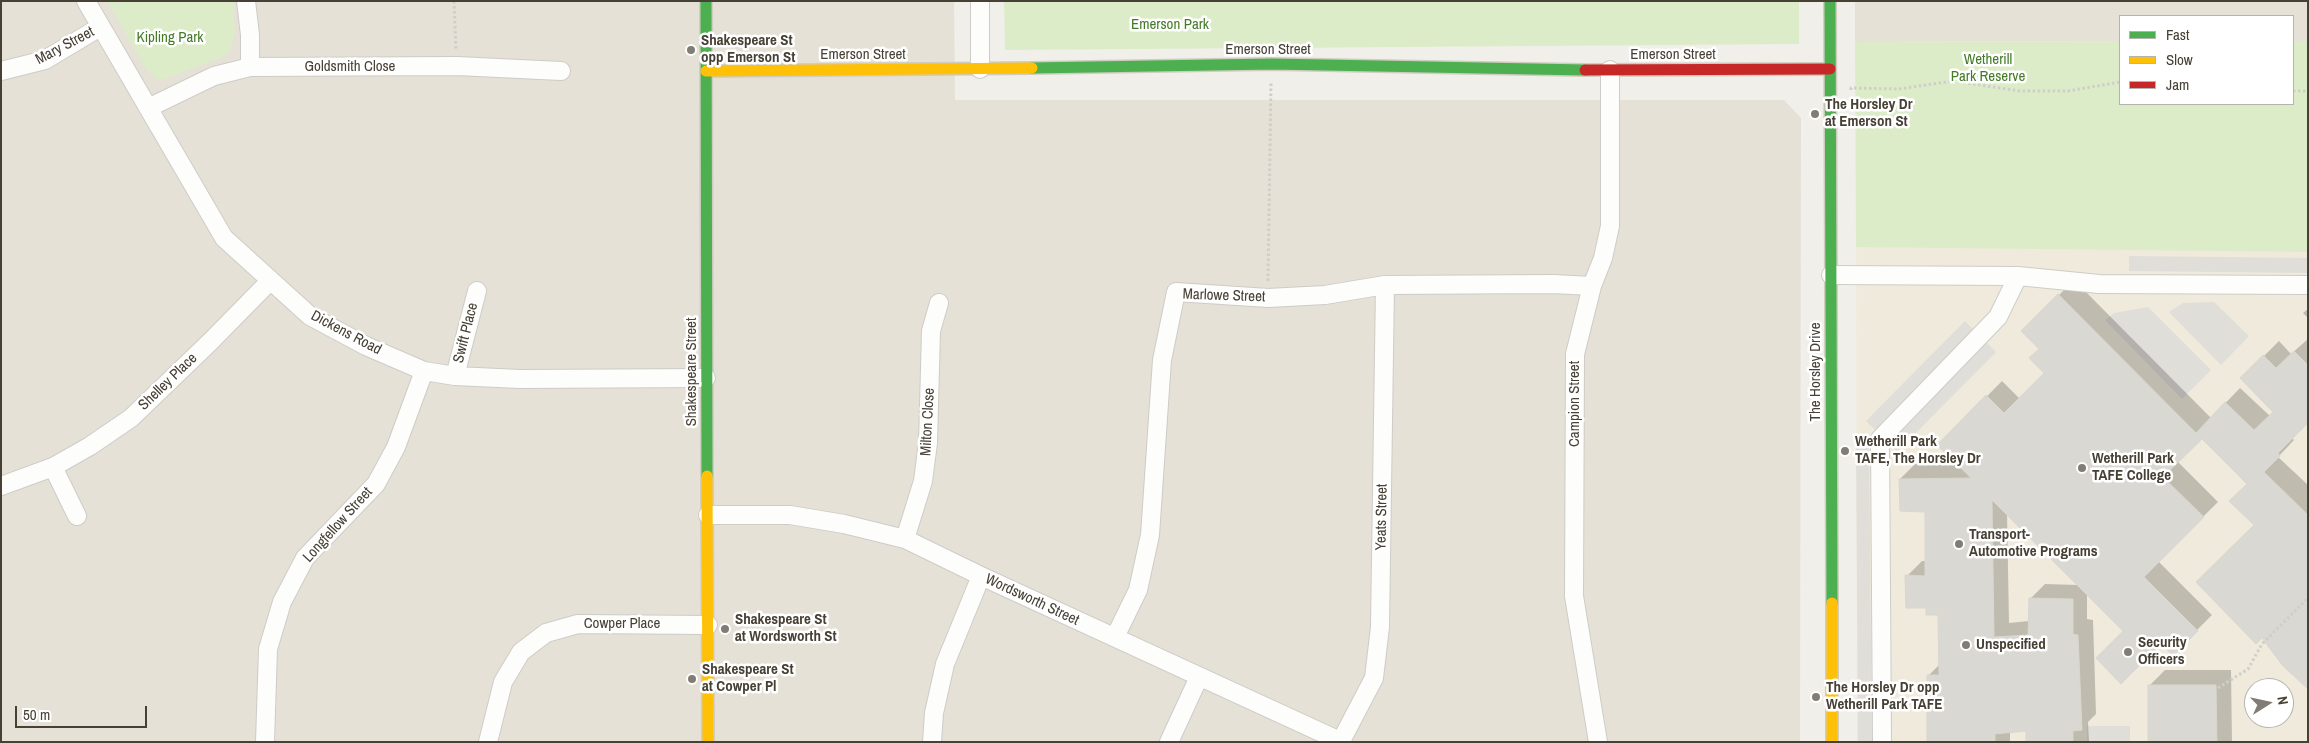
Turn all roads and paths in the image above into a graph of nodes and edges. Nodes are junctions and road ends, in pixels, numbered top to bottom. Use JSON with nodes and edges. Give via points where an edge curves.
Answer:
{"nodes":[{"id":1,"x":86,"y":1,"type":"edge"},
{"id":2,"x":246,"y":1,"type":"edge"},
{"id":3,"x":454,"y":1,"type":"edge"},
{"id":4,"x":706,"y":1,"type":"edge"},
{"id":5,"x":980,"y":1,"type":"edge"},
{"id":6,"x":1830,"y":1,"type":"edge"},
{"id":7,"x":100,"y":27,"type":"junction"},
{"id":8,"x":1272,"y":64,"type":"junction"},
{"id":9,"x":456,"y":66,"type":"junction"},
{"id":10,"x":250,"y":67,"type":"junction"},
{"id":11,"x":980,"y":70,"type":"junction"},
{"id":12,"x":1610,"y":70,"type":"junction"},
{"id":13,"x":1830,"y":70,"type":"junction"},
{"id":14,"x":1,"y":71,"type":"edge"},
{"id":15,"x":561,"y":71,"type":"dead end"},
{"id":16,"x":706,"y":71,"type":"junction"},
{"id":17,"x":2119,"y":82,"type":"edge"},
{"id":18,"x":2294,"y":91,"type":"edge"},
{"id":19,"x":2308,"y":91,"type":"edge"},
{"id":20,"x":1851,"y":96,"type":"dead end"},
{"id":21,"x":148,"y":108,"type":"junction"},
{"id":22,"x":1831,"y":275,"type":"junction"},
{"id":23,"x":2018,"y":276,"type":"junction"},
{"id":24,"x":270,"y":280,"type":"junction"},
{"id":25,"x":1385,"y":285,"type":"junction"},
{"id":26,"x":2308,"y":285,"type":"edge"},
{"id":27,"x":1592,"y":286,"type":"junction"},
{"id":28,"x":477,"y":291,"type":"dead end"},
{"id":29,"x":1268,"y":298,"type":"junction"},
{"id":30,"x":939,"y":303,"type":"dead end"},
{"id":31,"x":424,"y":371,"type":"junction"},
{"id":32,"x":455,"y":376,"type":"junction"},
{"id":33,"x":706,"y":378,"type":"junction"},
{"id":34,"x":53,"y":467,"type":"junction"},
{"id":35,"x":1,"y":486,"type":"edge"},
{"id":36,"x":708,"y":515,"type":"junction"},
{"id":37,"x":77,"y":516,"type":"dead end"},
{"id":38,"x":905,"y":539,"type":"junction"},
{"id":39,"x":981,"y":576,"type":"junction"},
{"id":40,"x":2308,"y":598,"type":"edge"},
{"id":41,"x":708,"y":625,"type":"junction"},
{"id":42,"x":1115,"y":637,"type":"junction"},
{"id":43,"x":1198,"y":677,"type":"junction"},
{"id":44,"x":2218,"y":688,"type":"dead end"},
{"id":45,"x":1341,"y":741,"type":"edge"},
{"id":46,"x":265,"y":742,"type":"edge"},
{"id":47,"x":488,"y":742,"type":"edge"},
{"id":48,"x":708,"y":742,"type":"edge"},
{"id":49,"x":932,"y":742,"type":"edge"},
{"id":50,"x":1169,"y":742,"type":"edge"},
{"id":51,"x":1598,"y":742,"type":"edge"},
{"id":52,"x":1832,"y":742,"type":"edge"},
{"id":53,"x":1882,"y":742,"type":"edge"}],
"edges":[{"from":1,"to":7,"type":"street","name":"Dickens Road"},
{"from":2,"to":10,"type":"street"},
{"from":3,"to":9,"type":"path"},
{"from":4,"to":16,"type":"street","name":"Shakespeare Street"},
{"from":5,"to":11,"type":"street"},
{"from":6,"to":13,"type":"street","name":"The Horsley Drive"},
{"from":7,"to":14,"type":"street","name":"Mary Street","via":[[45,60]]},
{"from":7,"to":21,"type":"street","name":"Dickens Road"},
{"from":8,"to":11,"type":"street","name":"Emerson Street"},
{"from":8,"to":12,"type":"street","name":"Emerson Street"},
{"from":8,"to":29,"type":"path"},
{"from":9,"to":10,"type":"street","name":"Goldsmith Close"},
{"from":9,"to":15,"type":"street","name":"Goldsmith Close"},
{"from":10,"to":21,"type":"street","name":"Goldsmith Close","via":[[214,76]]},
{"from":11,"to":16,"type":"street","name":"Emerson Street"},
{"from":12,"to":13,"type":"street","name":"Emerson Street"},
{"from":12,"to":27,"type":"street","name":"Campion Street","via":[[1610,226]]},
{"from":13,"to":22,"type":"street","name":"The Horsley Drive"},
{"from":16,"to":33,"type":"street","name":"Shakespeare Street"},
{"from":17,"to":20,"type":"path","via":[[2059,91],[2020,91],[1953,81],[1899,89],[1851,88]]},
{"from":18,"to":19,"type":"path"},
{"from":21,"to":24,"type":"street","name":"Dickens Road","via":[[224,238]]},
{"from":22,"to":23,"type":"street"},
{"from":22,"to":52,"type":"street","name":"The Horsley Drive"},
{"from":23,"to":26,"type":"street","via":[[2099,284]]},
{"from":23,"to":53,"type":"street","via":[[1998,317],[1880,439]]},
{"from":24,"to":31,"type":"street","name":"Dickens Road","via":[[310,316],[366,346]]},
{"from":24,"to":34,"type":"street","name":"Shelley Place","via":[[131,418]]},
{"from":25,"to":27,"type":"street","name":"Marlowe Street"},
{"from":25,"to":29,"type":"street","name":"Marlowe Street","via":[[1325,295]]},
{"from":25,"to":45,"type":"street","name":"Yeats Street","via":[[1380,627],[1374,678]]},
{"from":27,"to":51,"type":"street","name":"Campion Street","via":[[1576,354],[1574,596]]},
{"from":28,"to":32,"type":"street","name":"Swift Place"},
{"from":29,"to":42,"type":"street","name":"Marlowe Street","via":[[1176,292],[1162,360],[1150,535],[1138,590]]},
{"from":30,"to":38,"type":"street","name":"Milton Close","via":[[931,331],[928,443],[923,481]]},
{"from":31,"to":32,"type":"street","name":"Dickens Road"},
{"from":31,"to":46,"type":"street","name":"Longfellow Street","via":[[396,447],[376,484],[305,558],[282,602],[268,648]]},
{"from":32,"to":33,"type":"street","name":"Dickens Road"},
{"from":33,"to":36,"type":"street","name":"Shakespeare Street"},
{"from":34,"to":35,"type":"street","name":"Shelley Place"},
{"from":34,"to":37,"type":"street"},
{"from":36,"to":38,"type":"street","name":"Wordsworth Street","via":[[790,515]]},
{"from":36,"to":41,"type":"street","name":"Shakespeare Street"},
{"from":38,"to":39,"type":"street","name":"Wordsworth Street"},
{"from":39,"to":42,"type":"street","name":"Wordsworth Street"},
{"from":39,"to":49,"type":"street","via":[[946,664],[934,713]]},
{"from":40,"to":44,"type":"path","via":[[2262,644],[2248,669]]},
{"from":41,"to":47,"type":"street","name":"Cowper Place","via":[[578,624],[546,632],[521,652],[504,682]]},
{"from":41,"to":48,"type":"street","name":"Shakespeare Street"},
{"from":42,"to":43,"type":"street","name":"Wordsworth Street"},
{"from":43,"to":45,"type":"street","name":"Wordsworth Street"},
{"from":43,"to":50,"type":"street"}]}
